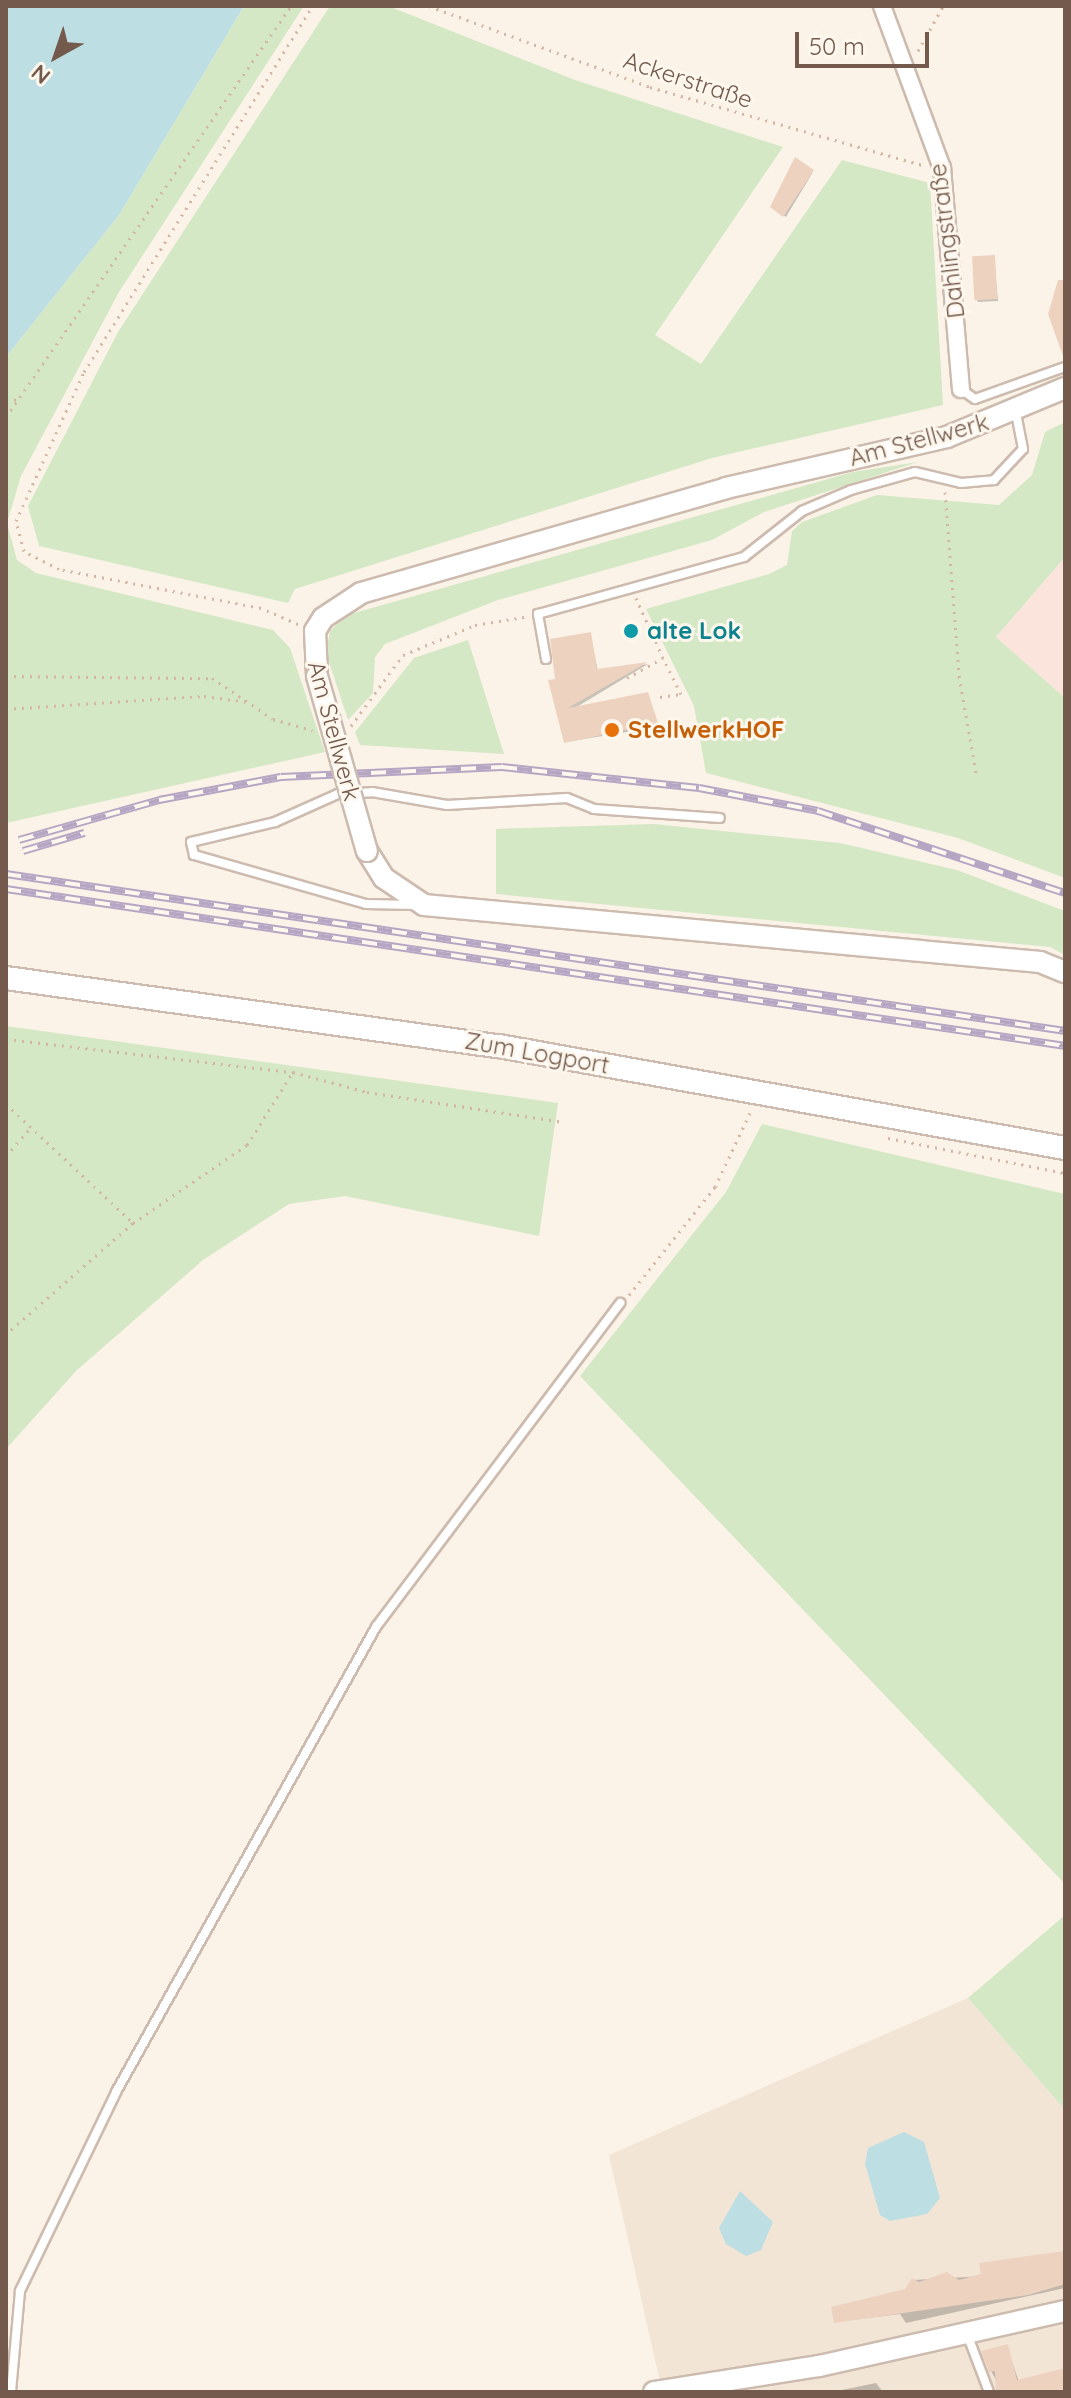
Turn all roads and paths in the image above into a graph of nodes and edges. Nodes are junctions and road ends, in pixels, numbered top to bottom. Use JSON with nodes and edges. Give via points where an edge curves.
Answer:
{"nodes":[{"id":1,"x":291,"y":6,"type":"edge"},
{"id":2,"x":313,"y":6,"type":"edge"},
{"id":3,"x":429,"y":6,"type":"edge"},
{"id":4,"x":882,"y":6,"type":"edge"},
{"id":5,"x":943,"y":6,"type":"edge"},
{"id":6,"x":908,"y":63,"type":"junction"},
{"id":7,"x":942,"y":168,"type":"junction"},
{"id":8,"x":1065,"y":367,"type":"edge"},
{"id":9,"x":1065,"y":388,"type":"edge"},
{"id":10,"x":961,"y":389,"type":"joint"},
{"id":11,"x":6,"y":399,"type":"edge"},
{"id":12,"x":18,"y":400,"type":"junction"},
{"id":13,"x":1016,"y":413,"type":"junction"},
{"id":14,"x":6,"y":417,"type":"edge"},
{"id":15,"x":947,"y":481,"type":"junction"},
{"id":16,"x":640,"y":611,"type":"dead end"},
{"id":17,"x":538,"y":614,"type":"junction"},
{"id":18,"x":315,"y":631,"type":"junction"},
{"id":19,"x":663,"y":658,"type":"junction"},
{"id":20,"x":546,"y":659,"type":"dead end"},
{"id":21,"x":6,"y":676,"type":"edge"},
{"id":22,"x":627,"y":678,"type":"dead end"},
{"id":23,"x":660,"y":697,"type":"dead end"},
{"id":24,"x":252,"y":702,"type":"junction"},
{"id":25,"x":6,"y":709,"type":"edge"},
{"id":26,"x":338,"y":728,"type":"dead end"},
{"id":27,"x":325,"y":729,"type":"dead end"},
{"id":28,"x":977,"y":778,"type":"dead end"},
{"id":29,"x":720,"y":818,"type":"dead end"},
{"id":30,"x":424,"y":905,"type":"junction"},
{"id":31,"x":1065,"y":972,"type":"edge"},
{"id":32,"x":6,"y":978,"type":"edge"},
{"id":33,"x":6,"y":1039,"type":"edge"},
{"id":34,"x":293,"y":1072,"type":"junction"},
{"id":35,"x":6,"y":1104,"type":"edge"},
{"id":36,"x":766,"y":1112,"type":"dead end"},
{"id":37,"x":564,"y":1122,"type":"dead end"},
{"id":38,"x":30,"y":1128,"type":"junction"},
{"id":39,"x":882,"y":1137,"type":"dead end"},
{"id":40,"x":1065,"y":1148,"type":"edge"},
{"id":41,"x":6,"y":1156,"type":"edge"},
{"id":42,"x":1065,"y":1173,"type":"edge"},
{"id":43,"x":133,"y":1223,"type":"junction"},
{"id":44,"x":620,"y":1303,"type":"joint"},
{"id":45,"x":6,"y":1334,"type":"edge"},
{"id":46,"x":1065,"y":2311,"type":"edge"},
{"id":47,"x":967,"y":2333,"type":"junction"},
{"id":48,"x":11,"y":2392,"type":"edge"},
{"id":49,"x":654,"y":2392,"type":"edge"},
{"id":50,"x":989,"y":2392,"type":"edge"}],
"edges":[{"from":1,"to":12,"type":"path"},
{"from":2,"to":18,"type":"path","via":[[84,372],[16,521],[24,551],[59,569],[261,608]]},
{"from":3,"to":7,"type":"path","name":"Ackerstraße","via":[[650,87]]},
{"from":4,"to":6,"type":"street","name":"Dahlingstraße"},
{"from":5,"to":6,"type":"path"},
{"from":6,"to":7,"type":"street","name":"Dahlingstraße"},
{"from":7,"to":10,"type":"street","name":"Dahlingstraße"},
{"from":8,"to":10,"type":"lane","via":[[975,399]]},
{"from":9,"to":13,"type":"street","name":"Am Stellwerk"},
{"from":11,"to":12,"type":"path"},
{"from":12,"to":14,"type":"path"},
{"from":13,"to":15,"type":"lane","via":[[1023,449],[1009,471],[977,483]]},
{"from":13,"to":18,"type":"street","name":"Am Stellwerk","via":[[361,593]]},
{"from":15,"to":17,"type":"lane","via":[[915,472],[881,479],[802,511],[744,557]]},
{"from":15,"to":28,"type":"path","via":[[948,579]]},
{"from":16,"to":19,"type":"path"},
{"from":17,"to":20,"type":"lane"},
{"from":17,"to":26,"type":"path","via":[[475,625],[403,655],[377,699],[352,726]]},
{"from":18,"to":30,"type":"street","name":"Am Stellwerk","bridge":true,"via":[[317,676],[367,851],[384,878]]},
{"from":19,"to":22,"type":"path"},
{"from":19,"to":23,"type":"path","via":[[681,694]]},
{"from":21,"to":24,"type":"path","via":[[212,678]]},
{"from":24,"to":25,"type":"path","via":[[204,696]]},
{"from":24,"to":27,"type":"path","via":[[273,719]]},
{"from":29,"to":30,"type":"lane","via":[[594,809],[567,798],[447,805],[372,792],[338,794],[275,822],[191,842],[194,855],[366,904]]},
{"from":30,"to":31,"type":"street","name":"Am Stellwerk","via":[[1040,962]]},
{"from":32,"to":40,"type":"main road","name":"Zum Logport","via":[[499,1046]]},
{"from":33,"to":34,"type":"path"},
{"from":34,"to":37,"type":"path","via":[[367,1092]]},
{"from":34,"to":43,"type":"path","via":[[247,1145]]},
{"from":35,"to":38,"type":"path"},
{"from":36,"to":44,"type":"path","via":[[751,1109],[715,1187]]},
{"from":38,"to":41,"type":"path"},
{"from":38,"to":43,"type":"path"},
{"from":39,"to":42,"type":"path"},
{"from":43,"to":45,"type":"path"},
{"from":44,"to":48,"type":"lane","via":[[376,1627],[116,2092],[20,2291]]},
{"from":46,"to":47,"type":"street"},
{"from":47,"to":49,"type":"street"},
{"from":47,"to":50,"type":"lane"}]}
